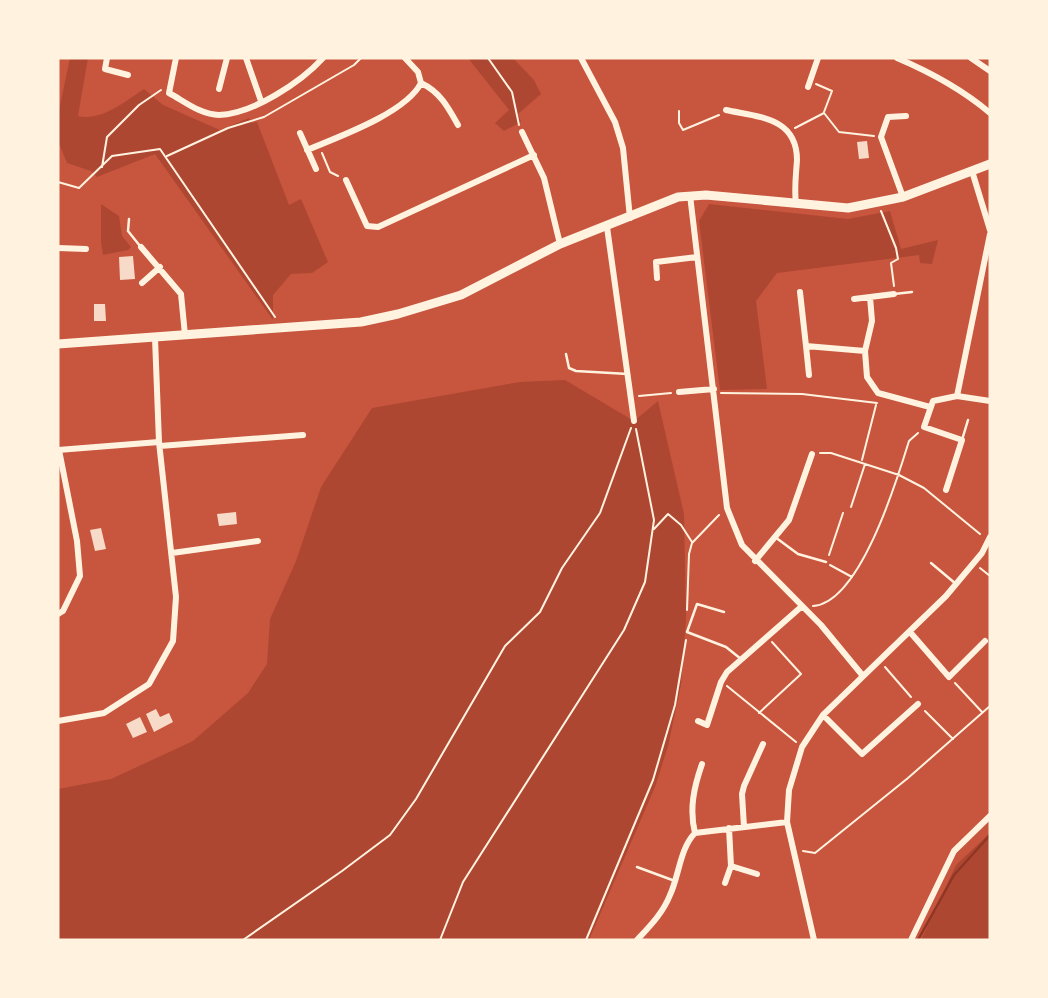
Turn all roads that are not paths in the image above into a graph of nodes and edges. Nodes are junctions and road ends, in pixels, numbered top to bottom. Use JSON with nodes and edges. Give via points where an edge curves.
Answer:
{"nodes":[{"id":1,"x":107,"y":58,"type":"edge"},
{"id":2,"x":176,"y":58,"type":"edge"},
{"id":3,"x":227,"y":58,"type":"edge"},
{"id":4,"x":246,"y":58,"type":"edge"},
{"id":5,"x":323,"y":58,"type":"edge"},
{"id":6,"x":405,"y":58,"type":"edge"},
{"id":7,"x":582,"y":58,"type":"edge"},
{"id":8,"x":818,"y":58,"type":"edge"},
{"id":9,"x":897,"y":58,"type":"edge"},
{"id":10,"x":971,"y":58,"type":"edge"},
{"id":11,"x":990,"y":71,"type":"edge"},
{"id":12,"x":128,"y":75,"type":"dead end"},
{"id":13,"x":421,"y":83,"type":"junction"},
{"id":14,"x":809,"y":84,"type":"road end"},
{"id":15,"x":219,"y":89,"type":"dead end"},
{"id":16,"x":261,"y":102,"type":"junction"},
{"id":17,"x":726,"y":110,"type":"road end"},
{"id":18,"x":990,"y":113,"type":"edge"},
{"id":19,"x":906,"y":116,"type":"dead end"},
{"id":20,"x":458,"y":125,"type":"dead end"},
{"id":21,"x":522,"y":132,"type":"road end"},
{"id":22,"x":300,"y":133,"type":"dead end"},
{"id":23,"x":307,"y":150,"type":"junction"},
{"id":24,"x":534,"y":155,"type":"junction"},
{"id":25,"x":990,"y":164,"type":"edge"},
{"id":26,"x":316,"y":169,"type":"dead end"},
{"id":27,"x":972,"y":172,"type":"junction"},
{"id":28,"x":346,"y":180,"type":"road end"},
{"id":29,"x":690,"y":195,"type":"junction"},
{"id":30,"x":903,"y":197,"type":"junction"},
{"id":31,"x":796,"y":204,"type":"junction"},
{"id":32,"x":630,"y":218,"type":"junction"},
{"id":33,"x":129,"y":219,"type":"dead end"},
{"id":34,"x":607,"y":227,"type":"junction"},
{"id":35,"x":990,"y":232,"type":"edge"},
{"id":36,"x":560,"y":244,"type":"junction"},
{"id":37,"x":141,"y":247,"type":"joint"},
{"id":38,"x":58,"y":248,"type":"edge"},
{"id":39,"x":86,"y":248,"type":"dead end"},
{"id":40,"x":697,"y":257,"type":"junction"},
{"id":41,"x":160,"y":267,"type":"junction"},
{"id":42,"x":657,"y":278,"type":"dead end"},
{"id":43,"x":142,"y":283,"type":"dead end"},
{"id":44,"x":800,"y":292,"type":"dead end"},
{"id":45,"x":912,"y":292,"type":"dead end"},
{"id":46,"x":894,"y":294,"type":"joint"},
{"id":47,"x":870,"y":297,"type":"junction"},
{"id":48,"x":854,"y":299,"type":"dead end"},
{"id":49,"x":185,"y":335,"type":"junction"},
{"id":50,"x":155,"y":338,"type":"junction"},
{"id":51,"x":58,"y":344,"type":"edge"},
{"id":52,"x":806,"y":346,"type":"junction"},
{"id":53,"x":865,"y":351,"type":"junction"},
{"id":54,"x":566,"y":354,"type":"dead end"},
{"id":55,"x":628,"y":374,"type":"junction"},
{"id":56,"x":809,"y":375,"type":"dead end"},
{"id":57,"x":714,"y":391,"type":"junction"},
{"id":58,"x":680,"y":392,"type":"road end"},
{"id":59,"x":957,"y":396,"type":"junction"},
{"id":60,"x":990,"y":401,"type":"edge"},
{"id":61,"x":930,"y":407,"type":"junction"},
{"id":62,"x":968,"y":420,"type":"dead end"},
{"id":63,"x":634,"y":421,"type":"road end"},
{"id":64,"x":303,"y":435,"type":"dead end"},
{"id":65,"x":962,"y":440,"type":"junction"},
{"id":66,"x":159,"y":444,"type":"junction"},
{"id":67,"x":59,"y":450,"type":"edge"},
{"id":68,"x":812,"y":454,"type":"road end"},
{"id":69,"x":946,"y":490,"type":"dead end"},
{"id":70,"x":775,"y":537,"type":"junction"},
{"id":71,"x":989,"y":539,"type":"edge"},
{"id":72,"x":258,"y":541,"type":"dead end"},
{"id":73,"x":172,"y":553,"type":"junction"},
{"id":74,"x":755,"y":561,"type":"junction"},
{"id":75,"x":826,"y":562,"type":"road end"},
{"id":76,"x":932,"y":562,"type":"dead end"},
{"id":77,"x":956,"y":584,"type":"junction"},
{"id":78,"x":801,"y":607,"type":"junction"},
{"id":79,"x":724,"y":612,"type":"dead end"},
{"id":80,"x":58,"y":614,"type":"edge"},
{"id":81,"x":909,"y":632,"type":"junction"},
{"id":82,"x":985,"y":641,"type":"dead end"},
{"id":83,"x":741,"y":659,"type":"junction"},
{"id":84,"x":863,"y":676,"type":"junction"},
{"id":85,"x":918,"y":704,"type":"dead end"},
{"id":86,"x":823,"y":715,"type":"junction"},
{"id":87,"x":58,"y":721,"type":"edge"},
{"id":88,"x":698,"y":721,"type":"dead end"},
{"id":89,"x":763,"y":744,"type":"dead end"},
{"id":90,"x":702,"y":764,"type":"dead end"},
{"id":91,"x":990,"y":816,"type":"edge"},
{"id":92,"x":787,"y":822,"type":"junction"},
{"id":93,"x":744,"y":827,"type":"junction"},
{"id":94,"x":729,"y":828,"type":"junction"},
{"id":95,"x":695,"y":833,"type":"junction"},
{"id":96,"x":731,"y":866,"type":"junction"},
{"id":97,"x":637,"y":867,"type":"dead end"},
{"id":98,"x":757,"y":874,"type":"dead end"},
{"id":99,"x":676,"y":881,"type":"junction"},
{"id":100,"x":725,"y":883,"type":"dead end"},
{"id":101,"x":637,"y":940,"type":"edge"},
{"id":102,"x":814,"y":940,"type":"edge"},
{"id":103,"x":911,"y":940,"type":"edge"}],
"edges":[{"from":1,"to":12,"type":"street","via":[[105,69]]},
{"from":2,"to":16,"type":"street","via":[[169,93],[199,110],[233,113]]},
{"from":3,"to":15,"type":"street"},
{"from":4,"to":16,"type":"street"},
{"from":5,"to":16,"type":"street","via":[[307,75]]},
{"from":6,"to":13,"type":"street"},
{"from":7,"to":32,"type":"street","via":[[623,148]]},
{"from":8,"to":14,"type":"street"},
{"from":9,"to":18,"type":"street","via":[[961,91]]},
{"from":10,"to":11,"type":"street"},
{"from":13,"to":20,"type":"street","via":[[443,99]]},
{"from":13,"to":23,"type":"street","via":[[415,94],[397,107]]},
{"from":17,"to":31,"type":"street","via":[[776,121],[793,137]]},
{"from":19,"to":30,"type":"street","via":[[887,117],[881,137]]},
{"from":21,"to":24,"type":"street"},
{"from":22,"to":23,"type":"street"},
{"from":23,"to":26,"type":"street"},
{"from":24,"to":28,"type":"street","via":[[378,227],[367,226]]},
{"from":24,"to":36,"type":"street"},
{"from":25,"to":27,"type":"main road"},
{"from":27,"to":30,"type":"main road"},
{"from":27,"to":35,"type":"street"},
{"from":29,"to":31,"type":"main road"},
{"from":29,"to":32,"type":"main road"},
{"from":29,"to":40,"type":"street"},
{"from":30,"to":31,"type":"main road","via":[[848,208]]},
{"from":32,"to":34,"type":"main road"},
{"from":33,"to":37,"type":"lane","via":[[128,231]]},
{"from":34,"to":36,"type":"main road"},
{"from":34,"to":55,"type":"street"},
{"from":35,"to":59,"type":"street"},
{"from":36,"to":49,"type":"main road","via":[[461,295],[361,322]]},
{"from":37,"to":41,"type":"street"},
{"from":38,"to":39,"type":"street"},
{"from":40,"to":42,"type":"street","via":[[656,262]]},
{"from":40,"to":57,"type":"street"},
{"from":41,"to":43,"type":"street"},
{"from":41,"to":49,"type":"street","via":[[181,294]]},
{"from":44,"to":52,"type":"street"},
{"from":45,"to":46,"type":"lane"},
{"from":46,"to":47,"type":"street"},
{"from":47,"to":48,"type":"street"},
{"from":47,"to":53,"type":"street","via":[[872,321]]},
{"from":49,"to":50,"type":"main road"},
{"from":50,"to":51,"type":"main road"},
{"from":50,"to":66,"type":"street"},
{"from":52,"to":53,"type":"street"},
{"from":52,"to":56,"type":"street"},
{"from":53,"to":61,"type":"street","via":[[867,377],[878,393]]},
{"from":54,"to":55,"type":"lane","via":[[569,368],[576,371]]},
{"from":55,"to":63,"type":"street"},
{"from":57,"to":58,"type":"street"},
{"from":57,"to":74,"type":"street","via":[[726,508],[742,545]]},
{"from":59,"to":60,"type":"street"},
{"from":59,"to":61,"type":"street","via":[[933,401]]},
{"from":61,"to":65,"type":"street","via":[[924,427]]},
{"from":62,"to":65,"type":"lane"},
{"from":64,"to":66,"type":"street"},
{"from":65,"to":69,"type":"street"},
{"from":66,"to":67,"type":"street"},
{"from":66,"to":73,"type":"street"},
{"from":67,"to":80,"type":"street","via":[[80,576]]},
{"from":68,"to":70,"type":"street","via":[[789,520]]},
{"from":70,"to":74,"type":"street"},
{"from":70,"to":75,"type":"lane","via":[[798,554]]},
{"from":71,"to":77,"type":"street"},
{"from":72,"to":73,"type":"street"},
{"from":73,"to":87,"type":"street","via":[[173,641],[149,684],[104,713]]},
{"from":74,"to":78,"type":"street"},
{"from":76,"to":77,"type":"lane"},
{"from":77,"to":81,"type":"street"},
{"from":78,"to":83,"type":"street"},
{"from":78,"to":84,"type":"street"},
{"from":79,"to":83,"type":"lane","via":[[697,604],[687,632],[726,647]]},
{"from":81,"to":82,"type":"street","via":[[949,677]]},
{"from":81,"to":84,"type":"street"},
{"from":83,"to":88,"type":"street","via":[[721,682],[707,724]]},
{"from":84,"to":86,"type":"street"},
{"from":85,"to":86,"type":"street","via":[[862,754]]},
{"from":86,"to":92,"type":"street","via":[[802,747],[789,790]]},
{"from":89,"to":93,"type":"street","via":[[742,794]]},
{"from":90,"to":95,"type":"street","via":[[692,797]]},
{"from":91,"to":103,"type":"street","via":[[954,851]]},
{"from":92,"to":93,"type":"street"},
{"from":92,"to":102,"type":"street"},
{"from":93,"to":94,"type":"street"},
{"from":94,"to":95,"type":"street"},
{"from":94,"to":96,"type":"street"},
{"from":95,"to":99,"type":"street"},
{"from":96,"to":98,"type":"street"},
{"from":96,"to":100,"type":"street"},
{"from":97,"to":99,"type":"lane"},
{"from":99,"to":101,"type":"street","via":[[661,914]]}]}
